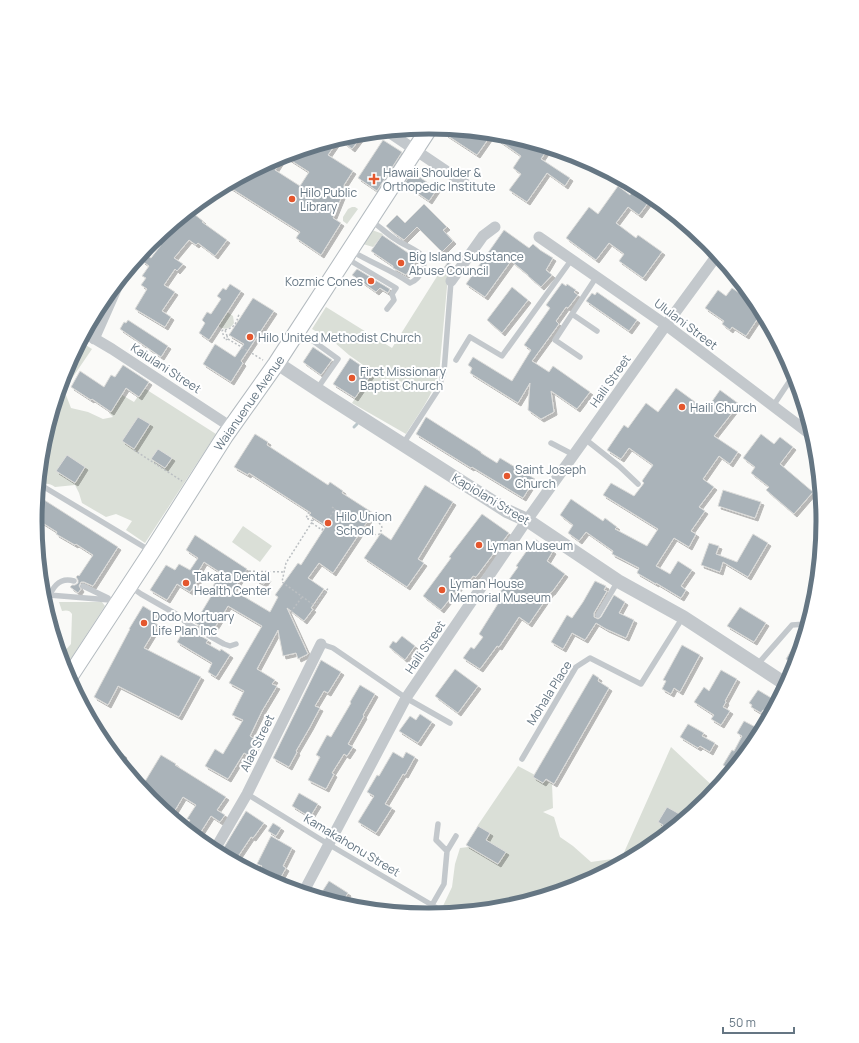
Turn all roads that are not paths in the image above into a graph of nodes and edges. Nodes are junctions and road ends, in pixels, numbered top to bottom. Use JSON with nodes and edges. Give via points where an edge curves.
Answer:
{"nodes":[{"id":1,"x":425,"y":134,"type":"edge"},
{"id":2,"x":394,"y":136,"type":"edge"},
{"id":3,"x":415,"y":150,"type":"junction"},
{"id":4,"x":470,"y":188,"type":"dead end"},
{"id":5,"x":370,"y":219,"type":"junction"},
{"id":6,"x":495,"y":227,"type":"dead end"},
{"id":7,"x":539,"y":237,"type":"dead end"},
{"id":8,"x":348,"y":253,"type":"junction"},
{"id":9,"x":572,"y":259,"type":"junction"},
{"id":10,"x":715,"y":259,"type":"edge"},
{"id":11,"x":597,"y":276,"type":"junction"},
{"id":12,"x":451,"y":281,"type":"joint"},
{"id":13,"x":387,"y":309,"type":"dead end"},
{"id":14,"x":572,"y":314,"type":"junction"},
{"id":15,"x":97,"y":323,"type":"edge"},
{"id":16,"x":666,"y":325,"type":"junction"},
{"id":17,"x":298,"y":330,"type":"junction"},
{"id":18,"x":597,"y":331,"type":"dead end"},
{"id":19,"x":90,"y":336,"type":"edge"},
{"id":20,"x":580,"y":357,"type":"dead end"},
{"id":21,"x":456,"y":360,"type":"dead end"},
{"id":22,"x":272,"y":362,"type":"junction"},
{"id":23,"x":790,"y":380,"type":"edge"},
{"id":24,"x":317,"y":389,"type":"junction"},
{"id":25,"x":774,"y":406,"type":"junction"},
{"id":26,"x":231,"y":427,"type":"junction"},
{"id":27,"x":806,"y":431,"type":"edge"},
{"id":28,"x":586,"y":439,"type":"junction"},
{"id":29,"x":552,"y":443,"type":"dead end"},
{"id":30,"x":403,"y":444,"type":"junction"},
{"id":31,"x":574,"y":455,"type":"junction"},
{"id":32,"x":638,"y":484,"type":"dead end"},
{"id":33,"x":44,"y":487,"type":"dead end"},
{"id":34,"x":527,"y":520,"type":"junction"},
{"id":35,"x":152,"y":551,"type":"junction"},
{"id":36,"x":74,"y":581,"type":"dead end"},
{"id":37,"x":618,"y":581,"type":"junction"},
{"id":38,"x":83,"y":586,"type":"dead end"},
{"id":39,"x":129,"y":586,"type":"junction"},
{"id":40,"x":49,"y":595,"type":"joint"},
{"id":41,"x":114,"y":602,"type":"junction"},
{"id":42,"x":598,"y":615,"type":"dead end"},
{"id":43,"x":683,"y":617,"type":"junction"},
{"id":44,"x":803,"y":624,"type":"edge"},
{"id":45,"x":236,"y":644,"type":"dead end"},
{"id":46,"x":321,"y":644,"type":"joint"},
{"id":47,"x":757,"y":666,"type":"junction"},
{"id":48,"x":71,"y":671,"type":"edge"},
{"id":49,"x":782,"y":682,"type":"edge"},
{"id":50,"x":406,"y":698,"type":"junction"},
{"id":51,"x":450,"y":723,"type":"dead end"},
{"id":52,"x":522,"y":759,"type":"dead end"},
{"id":53,"x":247,"y":794,"type":"junction"},
{"id":54,"x":438,"y":824,"type":"dead end"},
{"id":55,"x":456,"y":836,"type":"dead end"},
{"id":56,"x":328,"y":844,"type":"junction"},
{"id":57,"x":217,"y":846,"type":"edge"},
{"id":58,"x":447,"y":851,"type":"junction"},
{"id":59,"x":305,"y":888,"type":"edge"},
{"id":60,"x":432,"y":905,"type":"junction"},
{"id":61,"x":437,"y":909,"type":"edge"}],
"edges":[{"from":1,"to":3,"type":"main road","name":"Waianuenue Avenue"},
{"from":2,"to":3,"type":"street"},
{"from":3,"to":4,"type":"street"},
{"from":3,"to":5,"type":"main road","name":"Waianuenue Avenue"},
{"from":5,"to":8,"type":"main road","name":"Waianuenue Avenue"},
{"from":5,"to":8,"type":"lane","via":[[396,240],[420,253],[424,266],[421,274],[410,283],[390,271]]},
{"from":6,"to":12,"type":"street","via":[[483,236]]},
{"from":7,"to":9,"type":"street","name":"Ululani Street"},
{"from":8,"to":13,"type":"lane","via":[[396,288],[392,294],[394,300]]},
{"from":8,"to":17,"type":"main road","name":"Waianuenue Avenue"},
{"from":9,"to":11,"type":"street","name":"Ululani Street"},
{"from":9,"to":21,"type":"lane","via":[[502,356],[470,337]]},
{"from":10,"to":16,"type":"street","name":"Haili Street"},
{"from":11,"to":14,"type":"lane"},
{"from":11,"to":16,"type":"street","name":"Ululani Street"},
{"from":12,"to":30,"type":"lane","via":[[444,372],[438,390]]},
{"from":14,"to":18,"type":"lane"},
{"from":14,"to":20,"type":"lane","via":[[555,340]]},
{"from":15,"to":19,"type":"street"},
{"from":16,"to":25,"type":"street","name":"Ululani Street"},
{"from":16,"to":28,"type":"street","name":"Haili Street"},
{"from":17,"to":22,"type":"main road","name":"Waianuenue Avenue"},
{"from":17,"to":24,"type":"lane","via":[[338,359]]},
{"from":19,"to":26,"type":"street","name":"Kaiulani Street"},
{"from":22,"to":24,"type":"street","name":"Kapiolani Street"},
{"from":22,"to":26,"type":"main road","name":"Waianuenue Avenue"},
{"from":23,"to":25,"type":"lane"},
{"from":24,"to":30,"type":"street","name":"Kapiolani Street"},
{"from":25,"to":27,"type":"street","name":"Ululani Street"},
{"from":26,"to":35,"type":"main road","name":"Waianuenue Avenue"},
{"from":28,"to":31,"type":"street","name":"Haili Street"},
{"from":28,"to":32,"type":"lane"},
{"from":29,"to":31,"type":"lane"},
{"from":30,"to":34,"type":"street","name":"Kapiolani Street","via":[[507,511]]},
{"from":31,"to":34,"type":"street","name":"Haili Street"},
{"from":33,"to":35,"type":"lane"},
{"from":34,"to":37,"type":"street","name":"Kapiolani Street"},
{"from":34,"to":50,"type":"street","name":"Haili Street"},
{"from":35,"to":39,"type":"main road","name":"Waianuenue Avenue"},
{"from":36,"to":40,"type":"lane","via":[[58,582]]},
{"from":37,"to":42,"type":"lane"},
{"from":37,"to":43,"type":"street","name":"Kapiolani Street"},
{"from":38,"to":41,"type":"lane"},
{"from":39,"to":41,"type":"main road","name":"Waianuenue Avenue"},
{"from":39,"to":45,"type":"lane","via":[[224,644]]},
{"from":40,"to":41,"type":"lane"},
{"from":41,"to":48,"type":"main road","name":"Waianuenue Avenue"},
{"from":43,"to":47,"type":"street","name":"Kapiolani Street"},
{"from":43,"to":52,"type":"lane","name":"Mohala Place","via":[[641,684],[590,658],[576,667]]},
{"from":44,"to":47,"type":"lane","via":[[792,625]]},
{"from":46,"to":50,"type":"lane","via":[[333,648]]},
{"from":46,"to":53,"type":"street","name":"Alae Street"},
{"from":47,"to":49,"type":"street","name":"Kapiolani Street"},
{"from":50,"to":51,"type":"lane"},
{"from":50,"to":56,"type":"street","name":"Haili Street"},
{"from":53,"to":56,"type":"lane","name":"Kamakahonu Street"},
{"from":53,"to":57,"type":"street","name":"Alae Street"},
{"from":54,"to":58,"type":"lane","via":[[436,840]]},
{"from":55,"to":58,"type":"lane"},
{"from":56,"to":59,"type":"street","name":"Haili Street"},
{"from":56,"to":60,"type":"lane","name":"Kamakahonu Street"},
{"from":58,"to":60,"type":"lane","via":[[444,884]]},
{"from":60,"to":61,"type":"lane","name":"Kamakahonu Street"}]}
